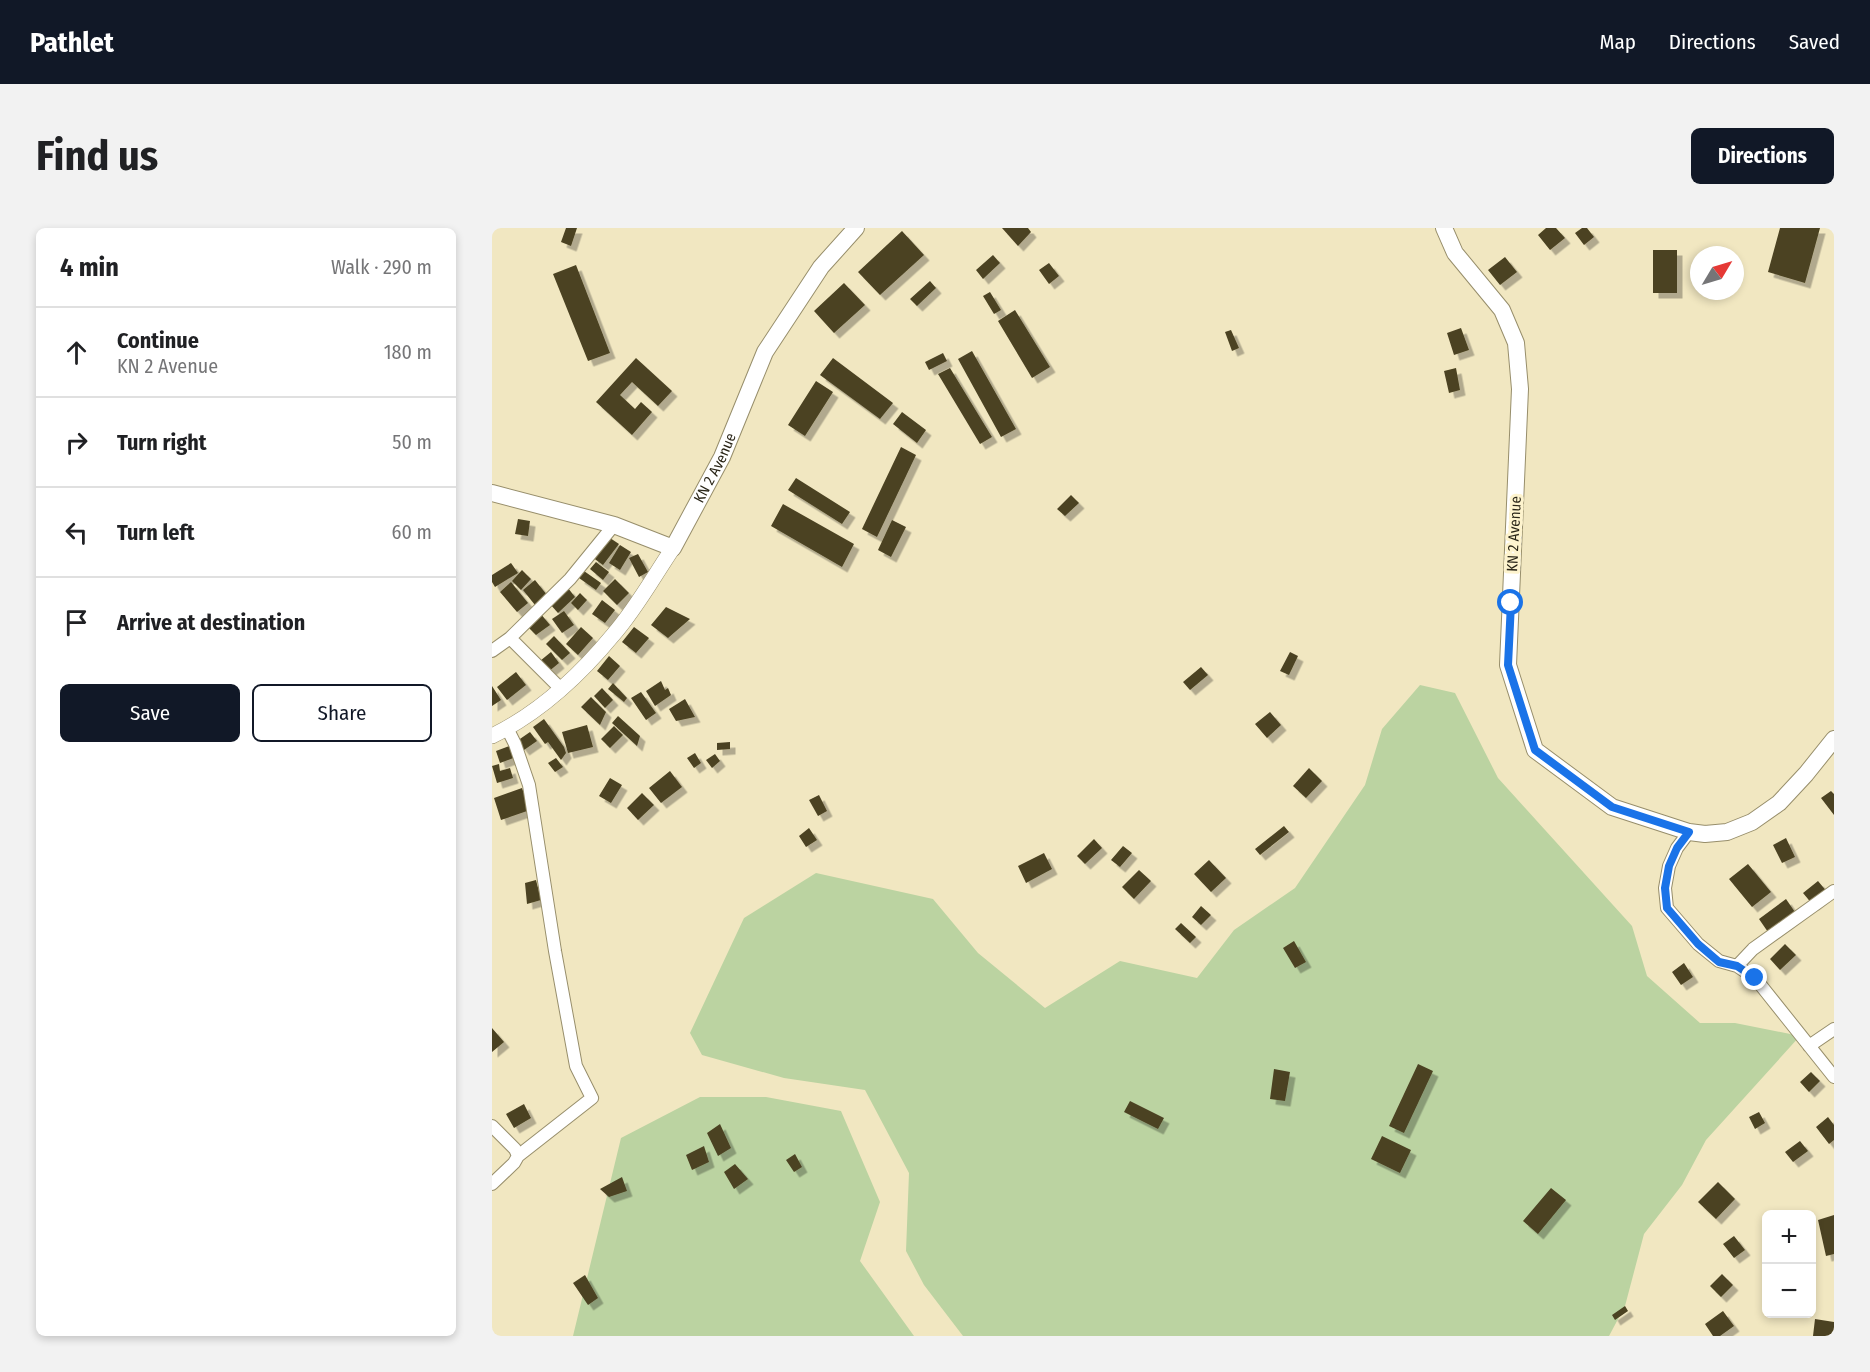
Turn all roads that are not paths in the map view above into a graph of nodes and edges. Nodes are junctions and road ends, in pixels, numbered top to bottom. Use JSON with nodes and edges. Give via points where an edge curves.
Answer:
{"nodes":[{"id":1,"x":856,"y":228,"type":"edge"},
{"id":2,"x":1444,"y":228,"type":"edge"},
{"id":3,"x":492,"y":493,"type":"edge"},
{"id":4,"x":614,"y":525,"type":"junction"},
{"id":5,"x":674,"y":548,"type":"junction"},
{"id":6,"x":510,"y":638,"type":"junction"},
{"id":7,"x":492,"y":651,"type":"edge"},
{"id":8,"x":561,"y":689,"type":"junction"},
{"id":9,"x":507,"y":728,"type":"junction"},
{"id":10,"x":492,"y":736,"type":"edge"},
{"id":11,"x":1834,"y":739,"type":"edge"},
{"id":12,"x":1689,"y":832,"type":"junction"},
{"id":13,"x":1834,"y":891,"type":"edge"},
{"id":14,"x":1737,"y":966,"type":"junction"},
{"id":15,"x":1834,"y":1029,"type":"edge"},
{"id":16,"x":1809,"y":1046,"type":"junction"},
{"id":17,"x":1834,"y":1077,"type":"edge"},
{"id":18,"x":492,"y":1126,"type":"edge"},
{"id":19,"x":518,"y":1156,"type":"junction"},
{"id":20,"x":492,"y":1184,"type":"edge"}],
"edges":[{"from":1,"to":5,"type":"main road","name":"KN 2 Avenue","via":[[821,267],[765,352],[722,458]]},
{"from":2,"to":12,"type":"main road","name":"KN 2 Avenue","via":[[1455,254],[1502,310],[1516,343],[1520,389],[1508,665],[1535,750],[1612,807]]},
{"from":3,"to":4,"type":"main road"},
{"from":4,"to":5,"type":"main road"},
{"from":4,"to":6,"type":"street","via":[[570,579]]},
{"from":5,"to":8,"type":"street","via":[[614,635]]},
{"from":6,"to":7,"type":"street"},
{"from":6,"to":8,"type":"street"},
{"from":8,"to":9,"type":"street"},
{"from":9,"to":10,"type":"street"},
{"from":9,"to":19,"type":"street","via":[[529,785],[576,1066],[592,1098]]},
{"from":11,"to":12,"type":"main road","name":"KN 2 Avenue","via":[[1779,803],[1752,822],[1727,832]]},
{"from":12,"to":14,"type":"street","via":[[1669,866],[1667,908],[1719,962]]},
{"from":13,"to":14,"type":"street","via":[[1753,949]]},
{"from":14,"to":16,"type":"street","via":[[1755,978]]},
{"from":15,"to":16,"type":"street"},
{"from":16,"to":17,"type":"street"},
{"from":18,"to":19,"type":"street"},
{"from":19,"to":20,"type":"street"}]}
